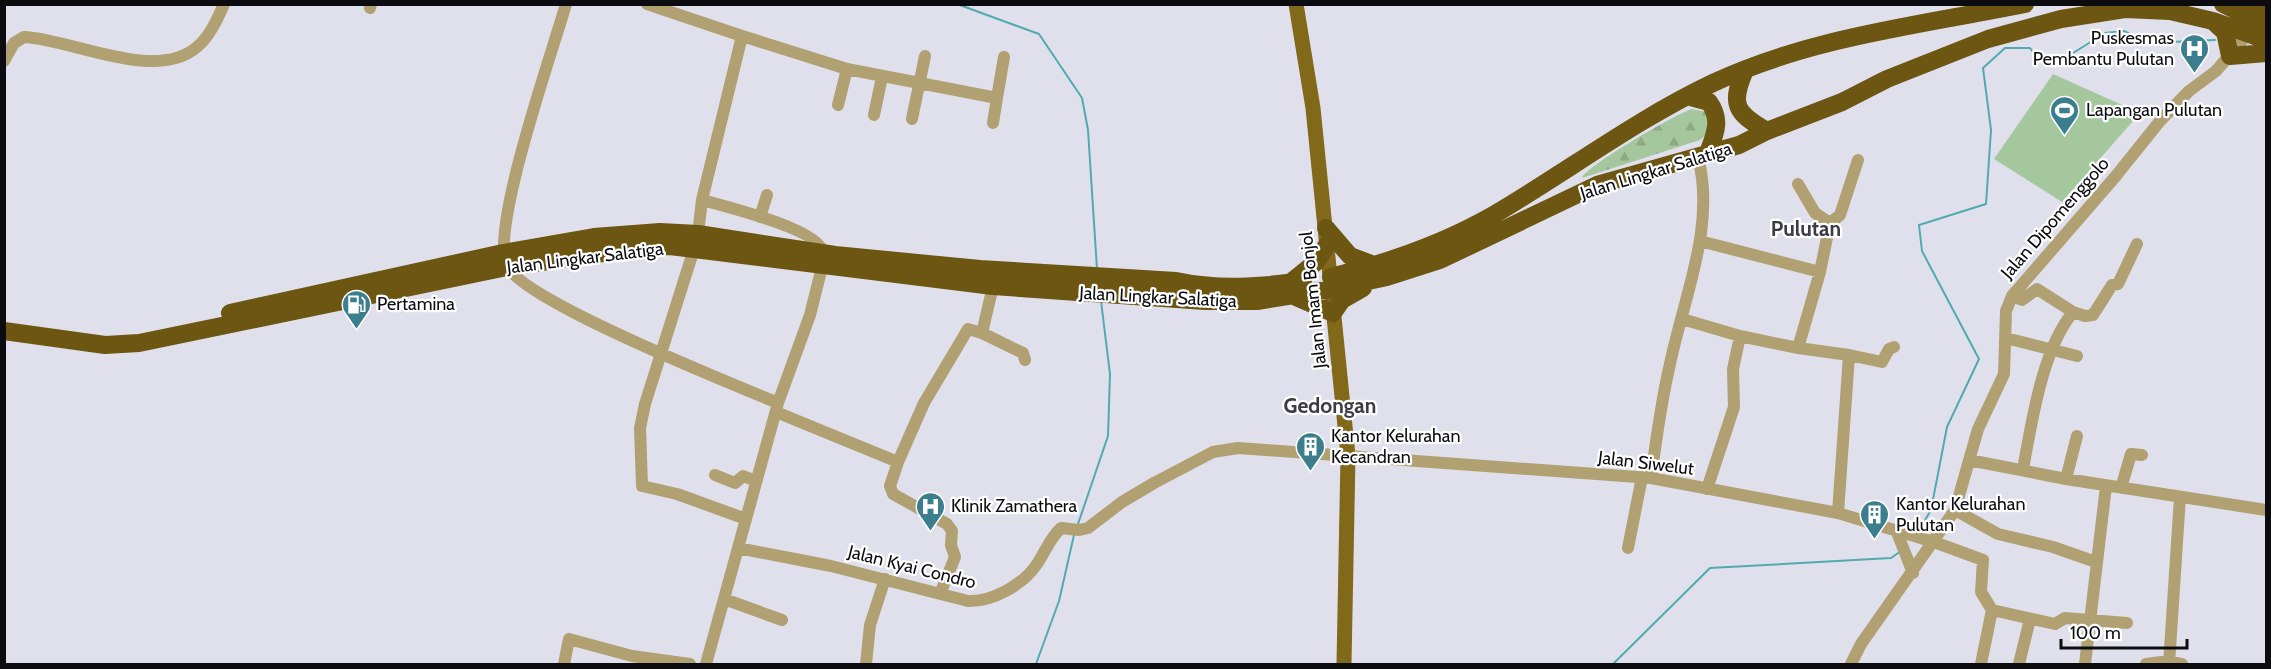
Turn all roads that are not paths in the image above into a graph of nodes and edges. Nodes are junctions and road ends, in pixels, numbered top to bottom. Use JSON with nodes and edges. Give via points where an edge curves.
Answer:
{"nodes":[{"id":1,"x":566,"y":4,"type":"edge"},
{"id":2,"x":647,"y":4,"type":"edge"},
{"id":3,"x":1296,"y":4,"type":"edge"},
{"id":4,"x":2025,"y":4,"type":"edge"},
{"id":5,"x":2224,"y":4,"type":"edge"},
{"id":6,"x":221,"y":6,"type":"edge"},
{"id":7,"x":2213,"y":21,"type":"junction"},
{"id":8,"x":2262,"y":22,"type":"edge"},
{"id":9,"x":742,"y":36,"type":"junction"},
{"id":10,"x":2266,"y":52,"type":"edge"},
{"id":11,"x":925,"y":56,"type":"dead end"},
{"id":12,"x":2230,"y":56,"type":"junction"},
{"id":13,"x":1004,"y":57,"type":"dead end"},
{"id":14,"x":4,"y":60,"type":"edge"},
{"id":15,"x":847,"y":69,"type":"junction"},
{"id":16,"x":1745,"y":70,"type":"junction"},
{"id":17,"x":882,"y":77,"type":"junction"},
{"id":18,"x":918,"y":85,"type":"junction"},
{"id":19,"x":1688,"y":96,"type":"junction"},
{"id":20,"x":997,"y":98,"type":"junction"},
{"id":21,"x":838,"y":105,"type":"dead end"},
{"id":22,"x":874,"y":115,"type":"dead end"},
{"id":23,"x":912,"y":119,"type":"dead end"},
{"id":24,"x":993,"y":123,"type":"dead end"},
{"id":25,"x":1767,"y":131,"type":"junction"},
{"id":26,"x":1703,"y":155,"type":"junction"},
{"id":27,"x":1857,"y":160,"type":"dead end"},
{"id":28,"x":1798,"y":184,"type":"dead end"},
{"id":29,"x":766,"y":195,"type":"dead end"},
{"id":30,"x":702,"y":200,"type":"junction"},
{"id":31,"x":760,"y":217,"type":"junction"},
{"id":32,"x":1830,"y":223,"type":"junction"},
{"id":33,"x":1326,"y":236,"type":"junction"},
{"id":34,"x":1700,"y":241,"type":"junction"},
{"id":35,"x":696,"y":242,"type":"junction"},
{"id":36,"x":2137,"y":244,"type":"dead end"},
{"id":37,"x":505,"y":260,"type":"junction"},
{"id":38,"x":822,"y":260,"type":"junction"},
{"id":39,"x":1380,"y":271,"type":"junction"},
{"id":40,"x":1820,"y":272,"type":"junction"},
{"id":41,"x":1061,"y":283,"type":"junction"},
{"id":42,"x":1331,"y":283,"type":"junction"},
{"id":43,"x":993,"y":286,"type":"junction"},
{"id":44,"x":1289,"y":289,"type":"junction"},
{"id":45,"x":2012,"y":296,"type":"junction"},
{"id":46,"x":2073,"y":312,"type":"junction"},
{"id":47,"x":1333,"y":313,"type":"junction"},
{"id":48,"x":4,"y":319,"type":"edge"},
{"id":49,"x":1682,"y":319,"type":"junction"},
{"id":50,"x":4,"y":331,"type":"edge"},
{"id":51,"x":982,"y":333,"type":"junction"},
{"id":52,"x":1740,"y":336,"type":"junction"},
{"id":53,"x":2006,"y":338,"type":"junction"},
{"id":54,"x":1894,"y":347,"type":"dead end"},
{"id":55,"x":1798,"y":348,"type":"junction"},
{"id":56,"x":2054,"y":350,"type":"junction"},
{"id":57,"x":660,"y":353,"type":"junction"},
{"id":58,"x":1849,"y":355,"type":"junction"},
{"id":59,"x":2077,"y":356,"type":"dead end"},
{"id":60,"x":1025,"y":360,"type":"dead end"},
{"id":61,"x":777,"y":408,"type":"junction"},
{"id":62,"x":2078,"y":436,"type":"dead end"},
{"id":63,"x":2142,"y":455,"type":"dead end"},
{"id":64,"x":1348,"y":456,"type":"junction"},
{"id":65,"x":1969,"y":460,"type":"junction"},
{"id":66,"x":898,"y":462,"type":"junction"},
{"id":67,"x":2023,"y":469,"type":"junction"},
{"id":68,"x":715,"y":475,"type":"dead end"},
{"id":69,"x":1647,"y":477,"type":"junction"},
{"id":70,"x":2066,"y":479,"type":"junction"},
{"id":71,"x":756,"y":481,"type":"junction"},
{"id":72,"x":2106,"y":486,"type":"junction"},
{"id":73,"x":2121,"y":488,"type":"junction"},
{"id":74,"x":1707,"y":489,"type":"junction"},
{"id":75,"x":2180,"y":497,"type":"junction"},
{"id":76,"x":1955,"y":510,"type":"junction"},
{"id":77,"x":2266,"y":510,"type":"edge"},
{"id":78,"x":1838,"y":513,"type":"junction"},
{"id":79,"x":746,"y":519,"type":"junction"},
{"id":80,"x":1896,"y":530,"type":"junction"},
{"id":81,"x":1923,"y":538,"type":"junction"},
{"id":82,"x":738,"y":548,"type":"junction"},
{"id":83,"x":1628,"y":548,"type":"dead end"},
{"id":84,"x":2096,"y":562,"type":"junction"},
{"id":85,"x":1913,"y":573,"type":"junction"},
{"id":86,"x":885,"y":579,"type":"junction"},
{"id":87,"x":940,"y":594,"type":"junction"},
{"id":88,"x":724,"y":599,"type":"junction"},
{"id":89,"x":1992,"y":610,"type":"junction"},
{"id":90,"x":2030,"y":619,"type":"junction"},
{"id":91,"x":782,"y":620,"type":"dead end"},
{"id":92,"x":2088,"y":620,"type":"junction"},
{"id":93,"x":2127,"y":622,"type":"dead end"},
{"id":94,"x":2169,"y":663,"type":"edge"},
{"id":95,"x":564,"y":664,"type":"edge"},
{"id":96,"x":690,"y":664,"type":"edge"},
{"id":97,"x":706,"y":664,"type":"edge"},
{"id":98,"x":867,"y":664,"type":"edge"},
{"id":99,"x":1344,"y":664,"type":"edge"},
{"id":100,"x":1851,"y":664,"type":"edge"},
{"id":101,"x":1982,"y":664,"type":"edge"},
{"id":102,"x":2019,"y":664,"type":"edge"},
{"id":103,"x":2085,"y":664,"type":"edge"},
{"id":104,"x":2146,"y":664,"type":"edge"},
{"id":105,"x":2182,"y":664,"type":"edge"}],
"edges":[{"from":1,"to":37,"type":"street","via":[[516,181],[503,241]]},
{"from":2,"to":9,"type":"street"},
{"from":3,"to":33,"type":"main road","name":"Jalan Imam Bonjol","via":[[1313,108]]},
{"from":4,"to":16,"type":"highway","name":"Jalan Lingkar Salatiga","via":[[1838,40]]},
{"from":5,"to":8,"type":"highway","via":[[2257,8]]},
{"from":6,"to":14,"type":"street","via":[[216,23],[197,47],[185,55],[123,59],[24,37],[14,43]]},
{"from":7,"to":8,"type":"highway","name":"Jalan Lingkar Salatiga"},
{"from":7,"to":12,"type":"highway","via":[[2225,32]]},
{"from":7,"to":25,"type":"highway","name":"Jalan Lingkar Salatiga","via":[[2151,10],[2105,11],[2061,19],[1988,39]]},
{"from":8,"to":12,"type":"street","name":"Jalan Dipomenggolo"},
{"from":9,"to":15,"type":"street"},
{"from":9,"to":30,"type":"street"},
{"from":10,"to":12,"type":"highway"},
{"from":11,"to":18,"type":"street"},
{"from":12,"to":45,"type":"street","name":"Jalan Dipomenggolo","via":[[2160,121]]},
{"from":13,"to":20,"type":"street"},
{"from":15,"to":17,"type":"street"},
{"from":15,"to":21,"type":"street"},
{"from":16,"to":19,"type":"highway","name":"Jalan Lingkar Salatiga"},
{"from":16,"to":25,"type":"highway","via":[[1735,96],[1737,105],[1750,122]]},
{"from":17,"to":18,"type":"street"},
{"from":17,"to":22,"type":"street"},
{"from":18,"to":20,"type":"street"},
{"from":18,"to":23,"type":"street"},
{"from":19,"to":26,"type":"highway","via":[[1709,102],[1717,118],[1717,129]]},
{"from":19,"to":39,"type":"highway","name":"Jalan Lingkar Salatiga","via":[[1494,215]]},
{"from":20,"to":24,"type":"street"},
{"from":25,"to":26,"type":"highway","name":"Jalan Lingkar Salatiga","via":[[1739,145]]},
{"from":26,"to":34,"type":"street","via":[[1705,211]]},
{"from":26,"to":39,"type":"highway","name":"Jalan Lingkar Salatiga","via":[[1597,185],[1440,260]]},
{"from":27,"to":32,"type":"street","via":[[1840,215]]},
{"from":28,"to":32,"type":"street","via":[[1815,213]]},
{"from":29,"to":31,"type":"street"},
{"from":30,"to":31,"type":"street"},
{"from":30,"to":35,"type":"street"},
{"from":31,"to":38,"type":"street","via":[[819,243]]},
{"from":32,"to":40,"type":"street"},
{"from":33,"to":39,"type":"highway","via":[[1350,256]]},
{"from":33,"to":42,"type":"main road","name":"Jalan Imam Bonjol"},
{"from":33,"to":44,"type":"highway","via":[[1316,262]]},
{"from":34,"to":40,"type":"street"},
{"from":34,"to":49,"type":"street"},
{"from":35,"to":37,"type":"highway","name":"Jalan Lingkar Salatiga"},
{"from":35,"to":38,"type":"highway","name":"Jalan Lingkar Salatiga"},
{"from":35,"to":57,"type":"street"},
{"from":36,"to":46,"type":"street","via":[[2118,284],[2112,285],[2093,315]]},
{"from":37,"to":48,"type":"highway","name":"Jalan Lingkar Salatiga","via":[[129,334],[63,331]]},
{"from":37,"to":50,"type":"highway","name":"Jalan Lingkar Salatiga","via":[[139,343],[105,345]]},
{"from":37,"to":57,"type":"street","via":[[526,285],[623,338]]},
{"from":38,"to":41,"type":"highway","name":"Jalan Lingkar Salatiga","via":[[980,269]]},
{"from":38,"to":43,"type":"highway","name":"Jalan Lingkar Salatiga"},
{"from":38,"to":61,"type":"street","via":[[810,315]]},
{"from":39,"to":42,"type":"highway","name":"Jalan Lingkar Salatiga"},
{"from":39,"to":47,"type":"highway"},
{"from":40,"to":55,"type":"street"},
{"from":41,"to":43,"type":"highway","name":"Jalan Lingkar Salatiga"},
{"from":41,"to":44,"type":"highway","name":"Jalan Lingkar Salatiga","via":[[1175,290]]},
{"from":42,"to":44,"type":"highway","name":"Jalan Lingkar Salatiga"},
{"from":42,"to":47,"type":"main road","name":"Jalan Imam Bonjol"},
{"from":43,"to":51,"type":"street"},
{"from":44,"to":47,"type":"highway"},
{"from":45,"to":46,"type":"street","via":[[2022,300],[2037,289]]},
{"from":45,"to":53,"type":"street","name":"Jalan Dipomenggolo","via":[[2006,311]]},
{"from":46,"to":56,"type":"street","via":[[2058,332]]},
{"from":47,"to":64,"type":"main road","name":"Jalan Imam Bonjol"},
{"from":49,"to":52,"type":"street"},
{"from":49,"to":69,"type":"street"},
{"from":51,"to":60,"type":"street","via":[[1023,353]]},
{"from":51,"to":66,"type":"street","via":[[966,331],[924,403]]},
{"from":52,"to":55,"type":"street"},
{"from":52,"to":74,"type":"street","via":[[1732,369],[1734,407]]},
{"from":53,"to":56,"type":"street"},
{"from":53,"to":65,"type":"street","name":"Jalan Dipomenggolo","via":[[2004,374],[1978,429]]},
{"from":54,"to":58,"type":"street","via":[[1888,349],[1880,362]]},
{"from":55,"to":58,"type":"street"},
{"from":56,"to":59,"type":"street"},
{"from":56,"to":67,"type":"street","via":[[2037,403]]},
{"from":57,"to":61,"type":"street"},
{"from":57,"to":79,"type":"street","via":[[640,428],[642,486]]},
{"from":58,"to":78,"type":"street"},
{"from":61,"to":66,"type":"street"},
{"from":61,"to":71,"type":"street"},
{"from":62,"to":70,"type":"street"},
{"from":63,"to":73,"type":"street","via":[[2131,454]]},
{"from":64,"to":69,"type":"street","name":"Jalan Siwelut"},
{"from":64,"to":87,"type":"street","name":"Jalan Kyai Condro","via":[[1223,448],[1154,483],[1088,528],[1058,530],[1030,572],[989,599],[968,601]]},
{"from":64,"to":99,"type":"main road","name":"Jalan Imam Bonjol"},
{"from":65,"to":67,"type":"street"},
{"from":65,"to":76,"type":"street","name":"Jalan Dipomenggolo"},
{"from":66,"to":87,"type":"street","via":[[890,486],[893,494],[947,524],[952,531],[954,562]]},
{"from":67,"to":70,"type":"street"},
{"from":68,"to":71,"type":"street","via":[[735,483],[742,476]]},
{"from":69,"to":74,"type":"street","name":"Jalan Siwelut"},
{"from":69,"to":83,"type":"street"},
{"from":70,"to":72,"type":"street"},
{"from":71,"to":79,"type":"street"},
{"from":72,"to":73,"type":"street"},
{"from":72,"to":84,"type":"street"},
{"from":73,"to":75,"type":"street"},
{"from":74,"to":78,"type":"street","name":"Jalan Siwelut"},
{"from":75,"to":77,"type":"street"},
{"from":75,"to":94,"type":"street"},
{"from":76,"to":81,"type":"street","name":"Jalan Dipomenggolo"},
{"from":76,"to":84,"type":"street","via":[[1998,534],[2041,543]]},
{"from":78,"to":80,"type":"street","name":"Jalan Siwelut"},
{"from":79,"to":82,"type":"street"},
{"from":80,"to":81,"type":"street","name":"Jalan Siwelut"},
{"from":80,"to":85,"type":"street"},
{"from":81,"to":85,"type":"street","name":"Jalan Dipomenggolo"},
{"from":81,"to":89,"type":"street","name":"Jalan Siwelut","via":[[1983,560],[1981,592]]},
{"from":82,"to":86,"type":"street","name":"Jalan Kyai Condro"},
{"from":82,"to":88,"type":"street"},
{"from":84,"to":92,"type":"street"},
{"from":85,"to":100,"type":"street","name":"Jalan Dipomenggolo"},
{"from":86,"to":87,"type":"street","name":"Jalan Kyai Condro"},
{"from":86,"to":98,"type":"street","via":[[870,625]]},
{"from":88,"to":91,"type":"street"},
{"from":88,"to":97,"type":"street"},
{"from":89,"to":90,"type":"street"},
{"from":89,"to":101,"type":"street"},
{"from":90,"to":92,"type":"street","via":[[2055,624],[2065,618]]},
{"from":90,"to":102,"type":"street"},
{"from":92,"to":93,"type":"street"},
{"from":92,"to":103,"type":"street"},
{"from":94,"to":104,"type":"street"},
{"from":94,"to":105,"type":"street"},
{"from":95,"to":96,"type":"street","via":[[569,639],[632,656]]}]}
